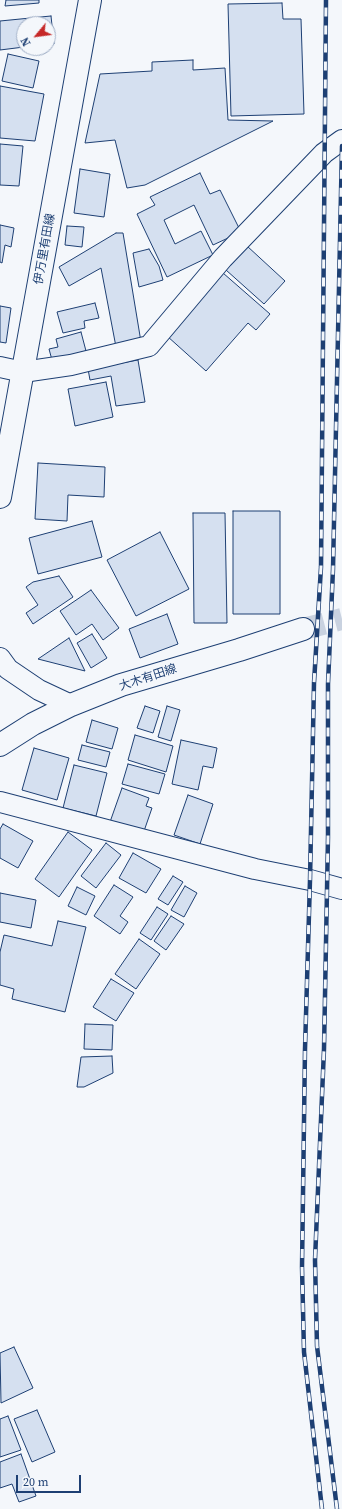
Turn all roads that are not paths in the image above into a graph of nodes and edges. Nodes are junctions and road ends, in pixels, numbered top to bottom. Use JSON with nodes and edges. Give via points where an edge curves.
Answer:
{"nodes":[{"id":1,"x":90,"y":0,"type":"edge"},
{"id":2,"x":342,"y":140,"type":"edge"},
{"id":3,"x":0,"y":367,"type":"edge"},
{"id":4,"x":23,"y":372,"type":"junction"},
{"id":5,"x":4,"y":453,"type":"edge"},
{"id":6,"x":0,"y":497,"type":"edge"},
{"id":7,"x":303,"y":629,"type":"tunnel mouth"},
{"id":8,"x":0,"y":658,"type":"edge"},
{"id":9,"x":71,"y":705,"type":"junction"},
{"id":10,"x":0,"y":745,"type":"edge"},
{"id":11,"x":0,"y":802,"type":"edge"},
{"id":12,"x":342,"y":889,"type":"edge"}],
"edges":[{"from":1,"to":4,"type":"main road","name":"伊万里有田線"},
{"from":2,"to":4,"type":"street","via":[[324,153],[223,258],[149,346]]},
{"from":3,"to":4,"type":"street"},
{"from":4,"to":5,"type":"main road","name":"伊万里有田線"},
{"from":5,"to":6,"type":"main road","name":"伊万里有田線"},
{"from":7,"to":9,"type":"main road","name":"大木有田線","via":[[121,686]]},
{"from":8,"to":9,"type":"street","via":[[8,669],[39,690]]},
{"from":9,"to":10,"type":"main road","name":"大木有田線","via":[[33,724]]},
{"from":11,"to":12,"type":"street","via":[[254,869]]}]}
